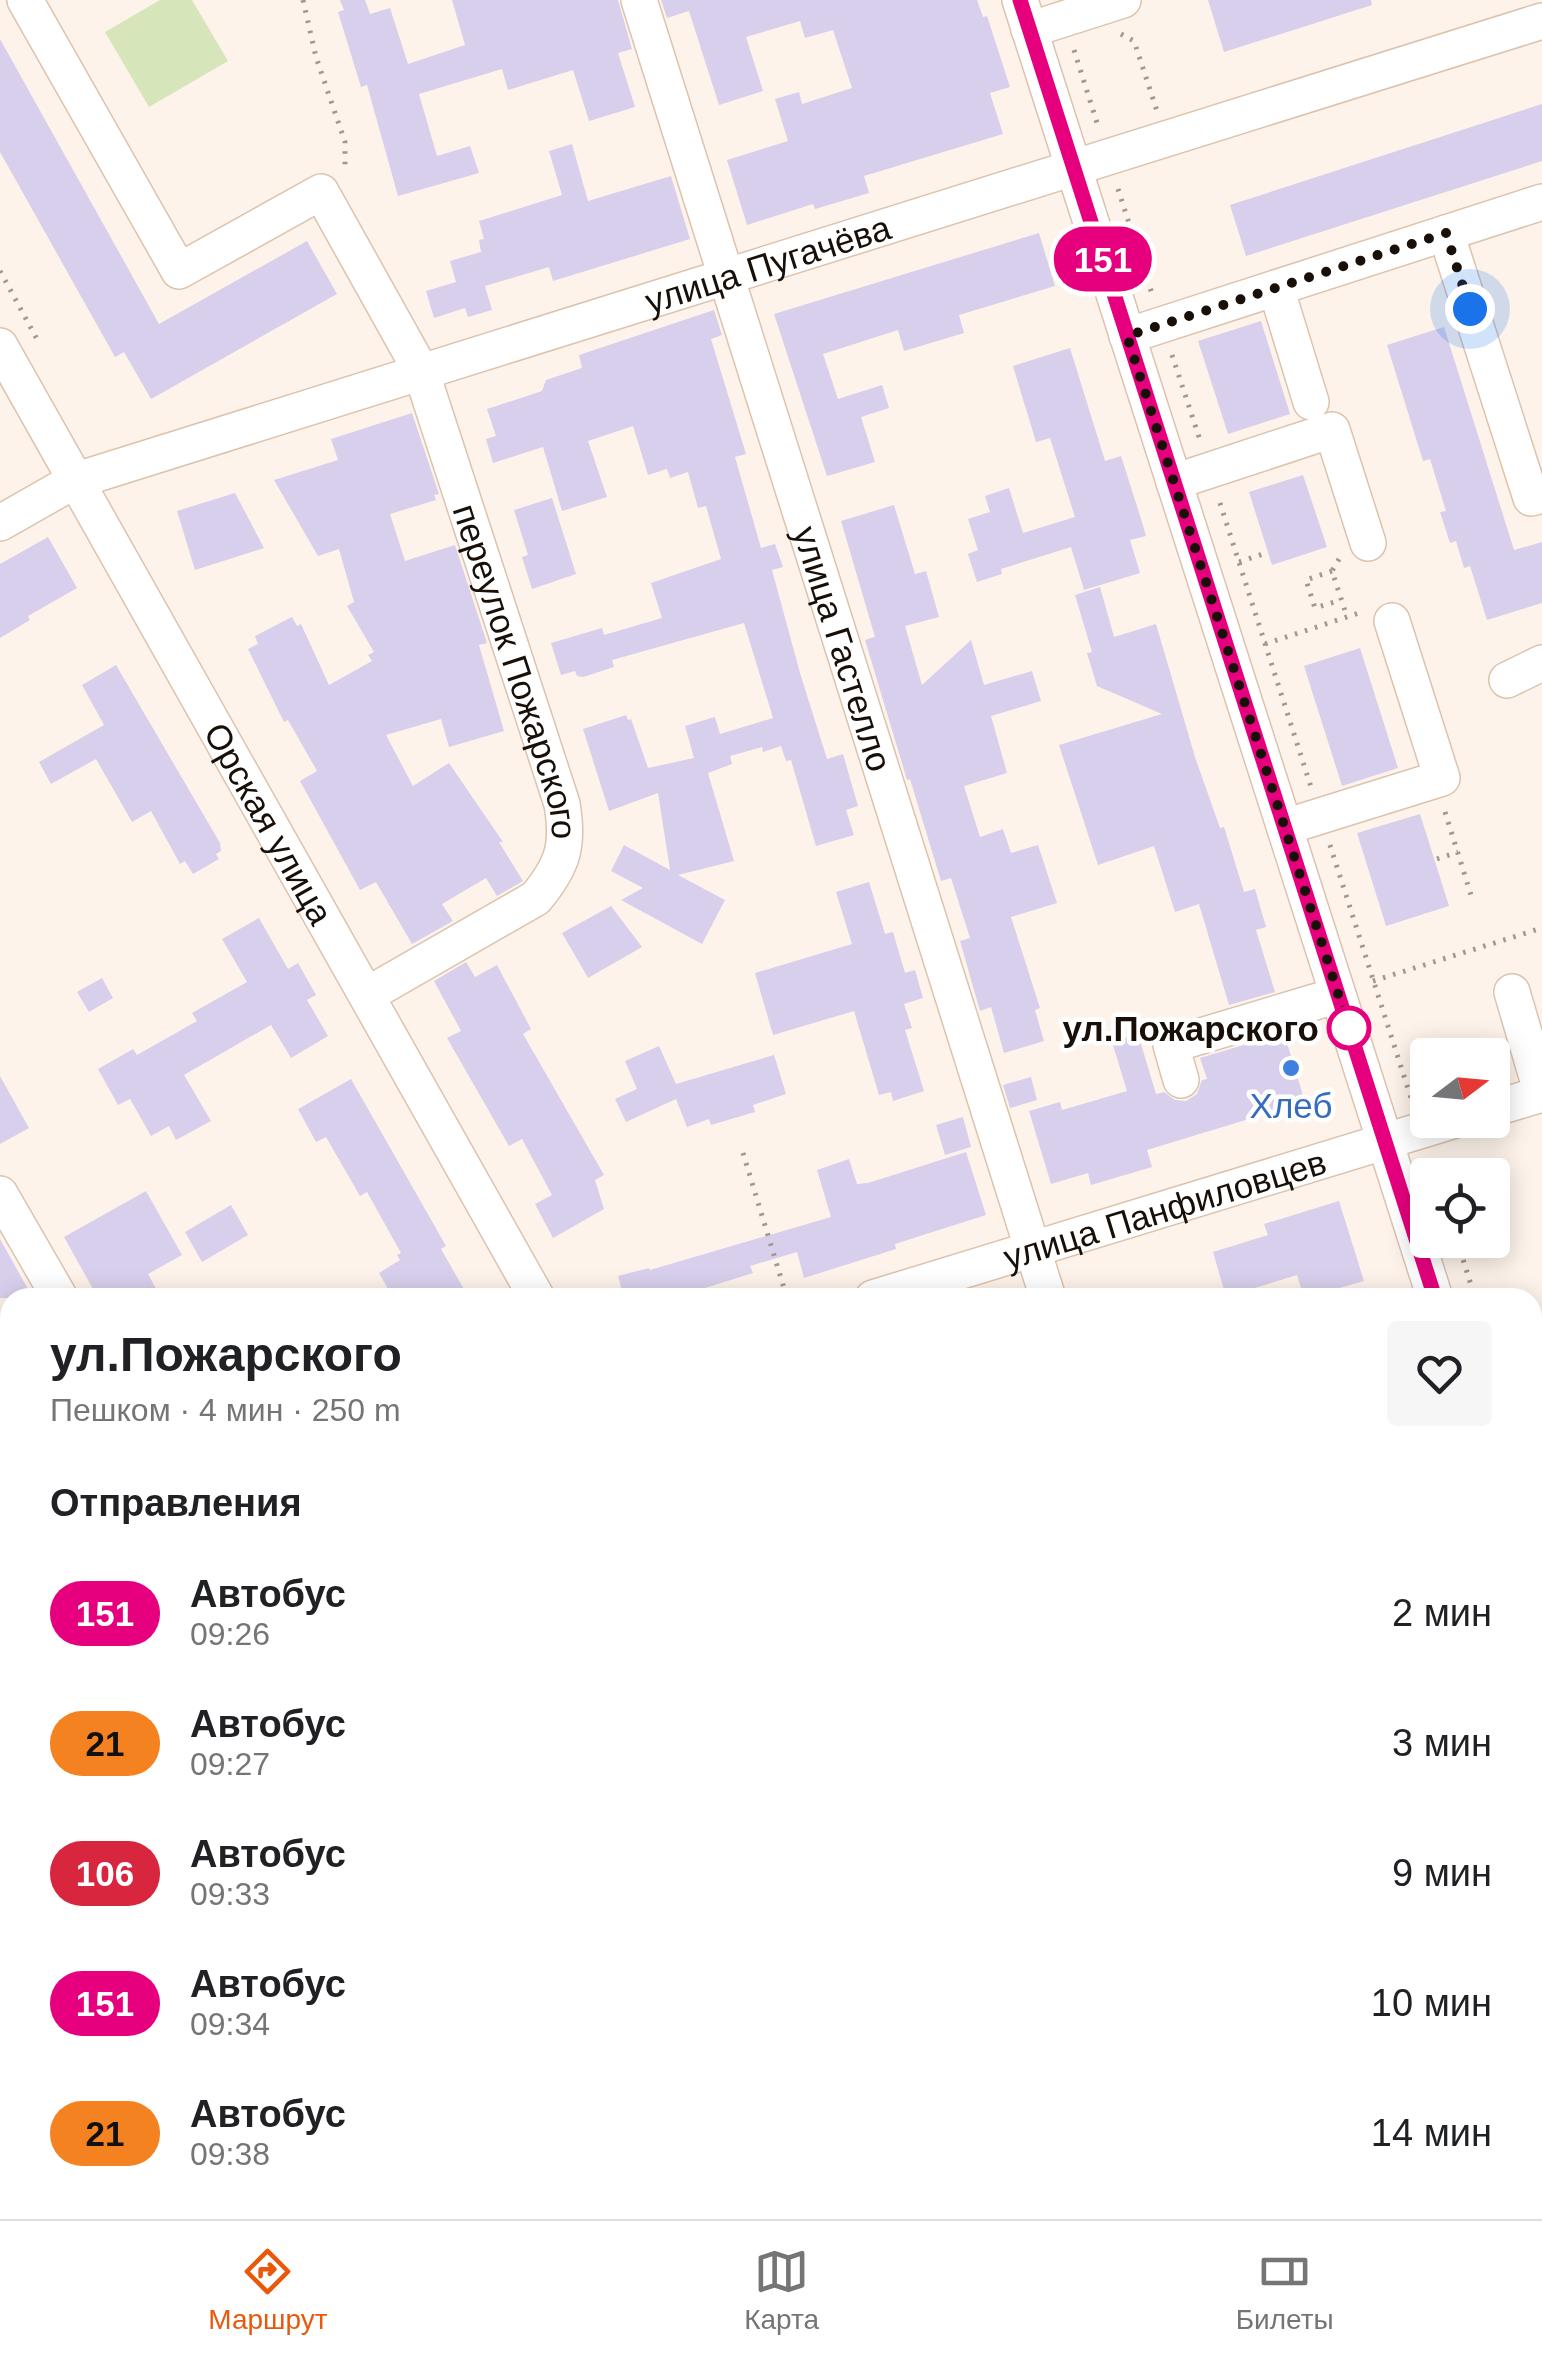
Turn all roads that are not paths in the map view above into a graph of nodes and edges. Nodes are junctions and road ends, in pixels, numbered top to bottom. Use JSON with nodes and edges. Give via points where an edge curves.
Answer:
{"nodes":[{"id":1,"x":25,"y":0,"type":"edge"},
{"id":2,"x":639,"y":0,"type":"edge"},
{"id":3,"x":1123,"y":0,"type":"edge"},
{"id":4,"x":1024,"y":15,"type":"edge"},
{"id":5,"x":1542,"y":21,"type":"edge"},
{"id":6,"x":1074,"y":167,"type":"junction"},
{"id":7,"x":1542,"y":202,"type":"edge"},
{"id":8,"x":1446,"y":233,"type":"junction"},
{"id":9,"x":726,"y":274,"type":"junction"},
{"id":10,"x":1266,"y":291,"type":"junction"},
{"id":11,"x":1127,"y":336,"type":"junction"},
{"id":12,"x":0,"y":346,"type":"edge"},
{"id":13,"x":420,"y":372,"type":"junction"},
{"id":14,"x":1311,"y":402,"type":"dead end"},
{"id":15,"x":74,"y":481,"type":"junction"},
{"id":16,"x":1174,"y":482,"type":"junction"},
{"id":17,"x":1542,"y":495,"type":"edge"},
{"id":18,"x":0,"y":522,"type":"edge"},
{"id":19,"x":1354,"y":550,"type":"road end"},
{"id":20,"x":1392,"y":620,"type":"road end"},
{"id":21,"x":1542,"y":663,"type":"edge"},
{"id":22,"x":1508,"y":680,"type":"dead end"},
{"id":23,"x":1284,"y":827,"type":"junction"},
{"id":24,"x":1512,"y":992,"type":"dead end"},
{"id":25,"x":368,"y":995,"type":"junction"},
{"id":26,"x":1338,"y":995,"type":"junction"},
{"id":27,"x":1182,"y":1080,"type":"dead end"},
{"id":28,"x":1542,"y":1094,"type":"edge"},
{"id":29,"x":1510,"y":1104,"type":"edge"},
{"id":30,"x":1410,"y":1133,"type":"edge"},
{"id":31,"x":1384,"y":1141,"type":"junction"},
{"id":32,"x":0,"y":1194,"type":"edge"},
{"id":33,"x":1033,"y":1248,"type":"junction"},
{"id":34,"x":54,"y":1288,"type":"edge"},
{"id":35,"x":531,"y":1288,"type":"edge"},
{"id":36,"x":905,"y":1288,"type":"edge"},
{"id":37,"x":1045,"y":1288,"type":"edge"},
{"id":38,"x":1432,"y":1288,"type":"edge"}],
"edges":[{"from":1,"to":13,"type":"street","name":"переулок Пожарского","via":[[179,270],[320,192]]},
{"from":2,"to":9,"type":"street","name":"улица Гастелло"},
{"from":3,"to":4,"type":"street","via":[[1073,16]]},
{"from":4,"to":6,"type":"street"},
{"from":5,"to":6,"type":"street","name":"улица Пугачёва"},
{"from":6,"to":9,"type":"street","name":"улица Пугачёва"},
{"from":6,"to":11,"type":"street"},
{"from":7,"to":8,"type":"street"},
{"from":8,"to":10,"type":"street"},
{"from":8,"to":17,"type":"street","via":[[1531,498]]},
{"from":9,"to":13,"type":"street","name":"улица Пугачёва"},
{"from":9,"to":33,"type":"street","name":"улица Гастелло"},
{"from":10,"to":11,"type":"street"},
{"from":10,"to":14,"type":"street"},
{"from":11,"to":16,"type":"street"},
{"from":12,"to":15,"type":"street","name":"Орская улица"},
{"from":13,"to":15,"type":"street","name":"улица Пугачёва"},
{"from":13,"to":25,"type":"street","name":"переулок Пожарского","via":[[562,804],[565,846],[554,876],[536,898]]},
{"from":15,"to":18,"type":"street","name":"улица Пугачёва"},
{"from":15,"to":25,"type":"street","name":"Орская улица"},
{"from":16,"to":19,"type":"street","via":[[1332,430]]},
{"from":16,"to":23,"type":"street"},
{"from":20,"to":23,"type":"street","via":[[1442,778]]},
{"from":21,"to":22,"type":"street"},
{"from":23,"to":26,"type":"street"},
{"from":24,"to":28,"type":"street"},
{"from":25,"to":35,"type":"street","name":"Орская улица"},
{"from":26,"to":27,"type":"street","via":[[1171,1044]]},
{"from":26,"to":31,"type":"street"},
{"from":28,"to":29,"type":"street"},
{"from":30,"to":31,"type":"street","name":"улица Панфиловцев"},
{"from":31,"to":33,"type":"street","name":"улица Панфиловцев"},
{"from":31,"to":38,"type":"street"},
{"from":32,"to":34,"type":"street"},
{"from":33,"to":36,"type":"street","name":"улица Панфиловцев"},
{"from":33,"to":37,"type":"street","name":"улица Гастелло"}]}
